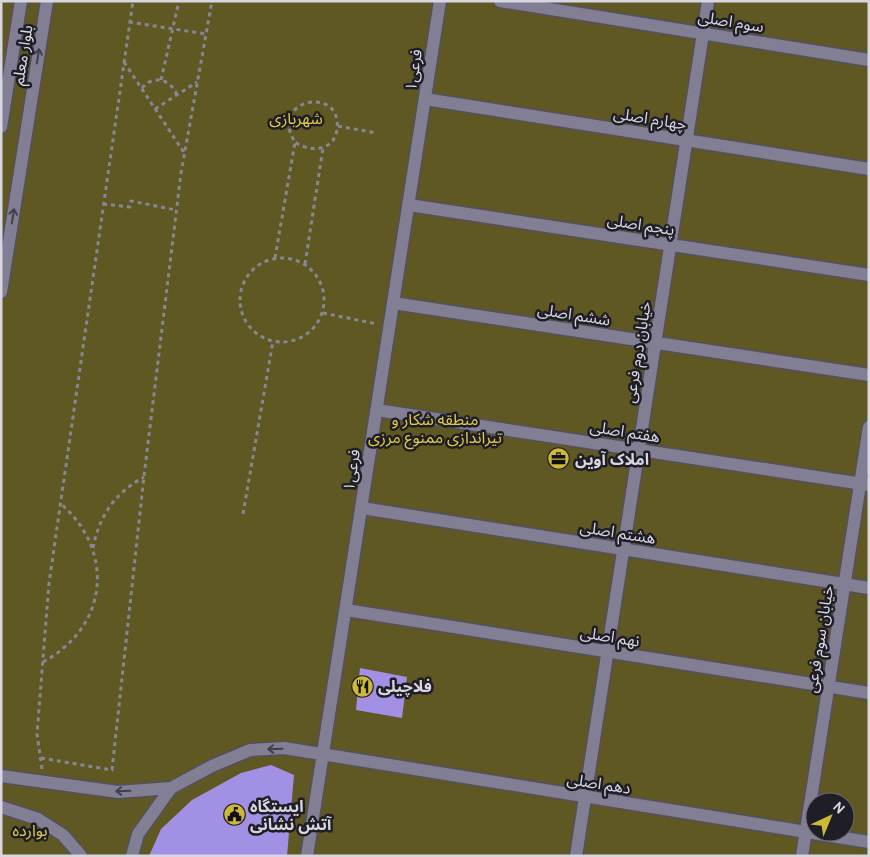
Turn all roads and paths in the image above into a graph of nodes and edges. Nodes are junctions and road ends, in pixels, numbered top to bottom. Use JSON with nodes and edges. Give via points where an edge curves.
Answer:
{"nodes":[{"id":1,"x":21,"y":1,"type":"edge"},
{"id":2,"x":47,"y":1,"type":"edge"},
{"id":3,"x":132,"y":1,"type":"edge"},
{"id":4,"x":178,"y":1,"type":"edge"},
{"id":5,"x":212,"y":1,"type":"edge"},
{"id":6,"x":440,"y":1,"type":"edge"},
{"id":7,"x":500,"y":1,"type":"edge"},
{"id":8,"x":708,"y":1,"type":"edge"},
{"id":9,"x":130,"y":22,"type":"junction"},
{"id":10,"x":173,"y":29,"type":"junction"},
{"id":11,"x":703,"y":33,"type":"junction"},
{"id":12,"x":206,"y":34,"type":"junction"},
{"id":13,"x":869,"y":60,"type":"edge"},
{"id":14,"x":124,"y":61,"type":"junction"},
{"id":15,"x":161,"y":80,"type":"junction"},
{"id":16,"x":197,"y":81,"type":"junction"},
{"id":17,"x":4,"y":86,"type":"edge"},
{"id":18,"x":142,"y":88,"type":"junction"},
{"id":19,"x":177,"y":95,"type":"junction"},
{"id":20,"x":425,"y":100,"type":"junction"},
{"id":21,"x":155,"y":109,"type":"junction"},
{"id":22,"x":338,"y":126,"type":"junction"},
{"id":23,"x":1,"y":127,"type":"edge"},
{"id":24,"x":376,"y":134,"type":"dead end"},
{"id":25,"x":686,"y":140,"type":"junction"},
{"id":26,"x":295,"y":142,"type":"junction"},
{"id":27,"x":323,"y":148,"type":"junction"},
{"id":28,"x":185,"y":154,"type":"junction"},
{"id":29,"x":869,"y":169,"type":"edge"},
{"id":30,"x":103,"y":204,"type":"junction"},
{"id":31,"x":409,"y":205,"type":"junction"},
{"id":32,"x":176,"y":210,"type":"junction"},
{"id":33,"x":670,"y":245,"type":"junction"},
{"id":34,"x":274,"y":258,"type":"junction"},
{"id":35,"x":3,"y":264,"type":"edge"},
{"id":36,"x":305,"y":264,"type":"junction"},
{"id":37,"x":869,"y":275,"type":"edge"},
{"id":38,"x":1,"y":292,"type":"edge"},
{"id":39,"x":393,"y":303,"type":"junction"},
{"id":40,"x":323,"y":313,"type":"junction"},
{"id":41,"x":390,"y":327,"type":"junction"},
{"id":42,"x":273,"y":341,"type":"junction"},
{"id":43,"x":655,"y":343,"type":"junction"},
{"id":44,"x":869,"y":375,"type":"edge"},
{"id":45,"x":377,"y":410,"type":"junction"},
{"id":46,"x":869,"y":427,"type":"edge"},
{"id":47,"x":639,"y":450,"type":"junction"},
{"id":48,"x":144,"y":476,"type":"junction"},
{"id":49,"x":864,"y":484,"type":"edge"},
{"id":50,"x":60,"y":503,"type":"junction"},
{"id":51,"x":362,"y":508,"type":"junction"},
{"id":52,"x":243,"y":514,"type":"dead end"},
{"id":53,"x":93,"y":548,"type":"junction"},
{"id":54,"x":623,"y":549,"type":"junction"},
{"id":55,"x":844,"y":584,"type":"junction"},
{"id":56,"x":869,"y":588,"type":"edge"},
{"id":57,"x":346,"y":610,"type":"junction"},
{"id":58,"x":607,"y":652,"type":"junction"},
{"id":59,"x":42,"y":662,"type":"junction"},
{"id":60,"x":828,"y":687,"type":"junction"},
{"id":61,"x":869,"y":694,"type":"edge"},
{"id":62,"x":323,"y":755,"type":"junction"},
{"id":63,"x":41,"y":758,"type":"junction"},
{"id":64,"x":1,"y":776,"type":"edge"},
{"id":65,"x":44,"y":782,"type":"junction"},
{"id":66,"x":172,"y":788,"type":"junction"},
{"id":67,"x":812,"y":792,"type":"edge"},
{"id":68,"x":585,"y":797,"type":"junction"},
{"id":69,"x":1,"y":807,"type":"edge"},
{"id":70,"x":805,"y":832,"type":"edge"},
{"id":71,"x":805,"y":838,"type":"edge"},
{"id":72,"x":855,"y":840,"type":"edge"},
{"id":73,"x":869,"y":842,"type":"edge"},
{"id":74,"x":81,"y":856,"type":"edge"},
{"id":75,"x":132,"y":856,"type":"edge"},
{"id":76,"x":307,"y":856,"type":"edge"},
{"id":77,"x":576,"y":856,"type":"edge"},
{"id":78,"x":802,"y":856,"type":"edge"}],
"edges":[{"from":1,"to":17,"type":"street","name":"بلوار معلم"},
{"from":35,"to":2,"type":"street","name":"بلوار معلم","one_way":true},
{"from":3,"to":9,"type":"path"},
{"from":4,"to":10,"type":"path"},
{"from":5,"to":12,"type":"path"},
{"from":6,"to":20,"type":"street","name":"فرعی۱"},
{"from":7,"to":11,"type":"street","name":"سوم اصلی"},
{"from":8,"to":11,"type":"street","name":"خیابان دوم فرعی"},
{"from":9,"to":10,"type":"path"},
{"from":9,"to":14,"type":"path"},
{"from":10,"to":12,"type":"path"},
{"from":10,"to":15,"type":"path"},
{"from":11,"to":13,"type":"street","name":"سوم اصلی"},
{"from":11,"to":25,"type":"street","name":"خیابان دوم فرعی"},
{"from":12,"to":16,"type":"path"},
{"from":14,"to":18,"type":"path"},
{"from":14,"to":30,"type":"path"},
{"from":15,"to":18,"type":"path","via":[[150,81]]},
{"from":15,"to":19,"type":"path","via":[[171,85]]},
{"from":16,"to":19,"type":"path"},
{"from":16,"to":28,"type":"path"},
{"from":17,"to":23,"type":"street","name":"بلوار معلم"},
{"from":18,"to":21,"type":"path"},
{"from":19,"to":21,"type":"path"},
{"from":20,"to":25,"type":"street","name":"چهارم اصلی"},
{"from":20,"to":31,"type":"street","name":"فرعی۱"},
{"from":21,"to":28,"type":"path"},
{"from":22,"to":24,"type":"path"},
{"from":22,"to":26,"type":"path","via":[[337,118],[327,105],[312,101],[305,103],[293,112],[290,120]]},
{"from":22,"to":27,"type":"path","via":[[334,139]]},
{"from":25,"to":29,"type":"street","name":"چهارم اصلی"},
{"from":25,"to":33,"type":"street","name":"خیابان دوم فرعی"},
{"from":26,"to":27,"type":"path","via":[[308,149]]},
{"from":26,"to":34,"type":"path"},
{"from":27,"to":36,"type":"path"},
{"from":28,"to":32,"type":"path"},
{"from":30,"to":32,"type":"path","via":[[130,207],[132,200]]},
{"from":30,"to":50,"type":"path"},
{"from":31,"to":33,"type":"street","name":"پنجم اصلی"},
{"from":31,"to":39,"type":"street","name":"فرعی۱"},
{"from":32,"to":48,"type":"path"},
{"from":33,"to":37,"type":"street","name":"پنجم اصلی"},
{"from":33,"to":43,"type":"street","name":"خیابان دوم فرعی"},
{"from":34,"to":36,"type":"path"},
{"from":34,"to":42,"type":"path","via":[[248,274],[240,293],[242,314],[254,332]]},
{"from":35,"to":38,"type":"street","name":"بلوار معلم"},
{"from":36,"to":40,"type":"path","via":[[322,285]]},
{"from":39,"to":41,"type":"street","name":"فرعی۱"},
{"from":39,"to":43,"type":"street","name":"ششم اصلی"},
{"from":40,"to":41,"type":"path"},
{"from":40,"to":42,"type":"path","via":[[304,337],[294,341]]},
{"from":41,"to":45,"type":"street","name":"فرعی۱"},
{"from":42,"to":52,"type":"path"},
{"from":43,"to":44,"type":"street","name":"ششم اصلی"},
{"from":43,"to":47,"type":"street","name":"خیابان دوم فرعی"},
{"from":45,"to":47,"type":"street","name":"هفتم اصلی"},
{"from":45,"to":51,"type":"street","name":"فرعی۱"},
{"from":46,"to":49,"type":"street","name":"خیابان سوم فرعی"},
{"from":47,"to":49,"type":"street","name":"هفتم اصلی"},
{"from":47,"to":54,"type":"street","name":"خیابان دوم فرعی"},
{"from":48,"to":53,"type":"path","via":[[112,501],[100,523]]},
{"from":48,"to":63,"type":"path","via":[[112,770]]},
{"from":49,"to":55,"type":"street","name":"خیابان سوم فرعی"},
{"from":50,"to":53,"type":"path","via":[[80,523]]},
{"from":50,"to":59,"type":"path"},
{"from":51,"to":54,"type":"street","name":"هشتم اصلی"},
{"from":51,"to":57,"type":"street","name":"فرعی۱"},
{"from":53,"to":59,"type":"path","via":[[98,577],[89,616],[65,648]]},
{"from":54,"to":55,"type":"street","name":"هشتم اصلی"},
{"from":54,"to":58,"type":"street","name":"خیابان دوم فرعی"},
{"from":55,"to":56,"type":"street","name":"هشتم اصلی"},
{"from":55,"to":60,"type":"street","name":"خیابان سوم فرعی"},
{"from":57,"to":58,"type":"street","name":"نهم اصلی"},
{"from":57,"to":62,"type":"street","name":"فرعی۱"},
{"from":58,"to":60,"type":"street","name":"نهم اصلی"},
{"from":58,"to":68,"type":"street","name":"خیابان دوم فرعی"},
{"from":59,"to":63,"type":"path","via":[[37,734]]},
{"from":60,"to":61,"type":"street","name":"نهم اصلی"},
{"from":60,"to":67,"type":"street","name":"خیابان سوم فرعی"},
{"from":62,"to":66,"type":"street","name":"دهم اصلی","one_way":true,"via":[[284,748],[250,750]]},
{"from":62,"to":68,"type":"street","name":"دهم اصلی"},
{"from":62,"to":76,"type":"street","name":"فرعی۱"},
{"from":63,"to":65,"type":"path"},
{"from":64,"to":65,"type":"street"},
{"from":66,"to":65,"type":"street","one_way":true,"via":[[118,792]]},
{"from":66,"to":75,"type":"street","via":[[138,834]]},
{"from":68,"to":70,"type":"street","name":"دهم اصلی"},
{"from":68,"to":77,"type":"street","name":"خیابان دوم فرعی"},
{"from":69,"to":74,"type":"street","via":[[38,819],[63,835]]},
{"from":71,"to":78,"type":"street","name":"خیابان سوم فرعی"},
{"from":72,"to":73,"type":"street","name":"دهم اصلی"}]}
